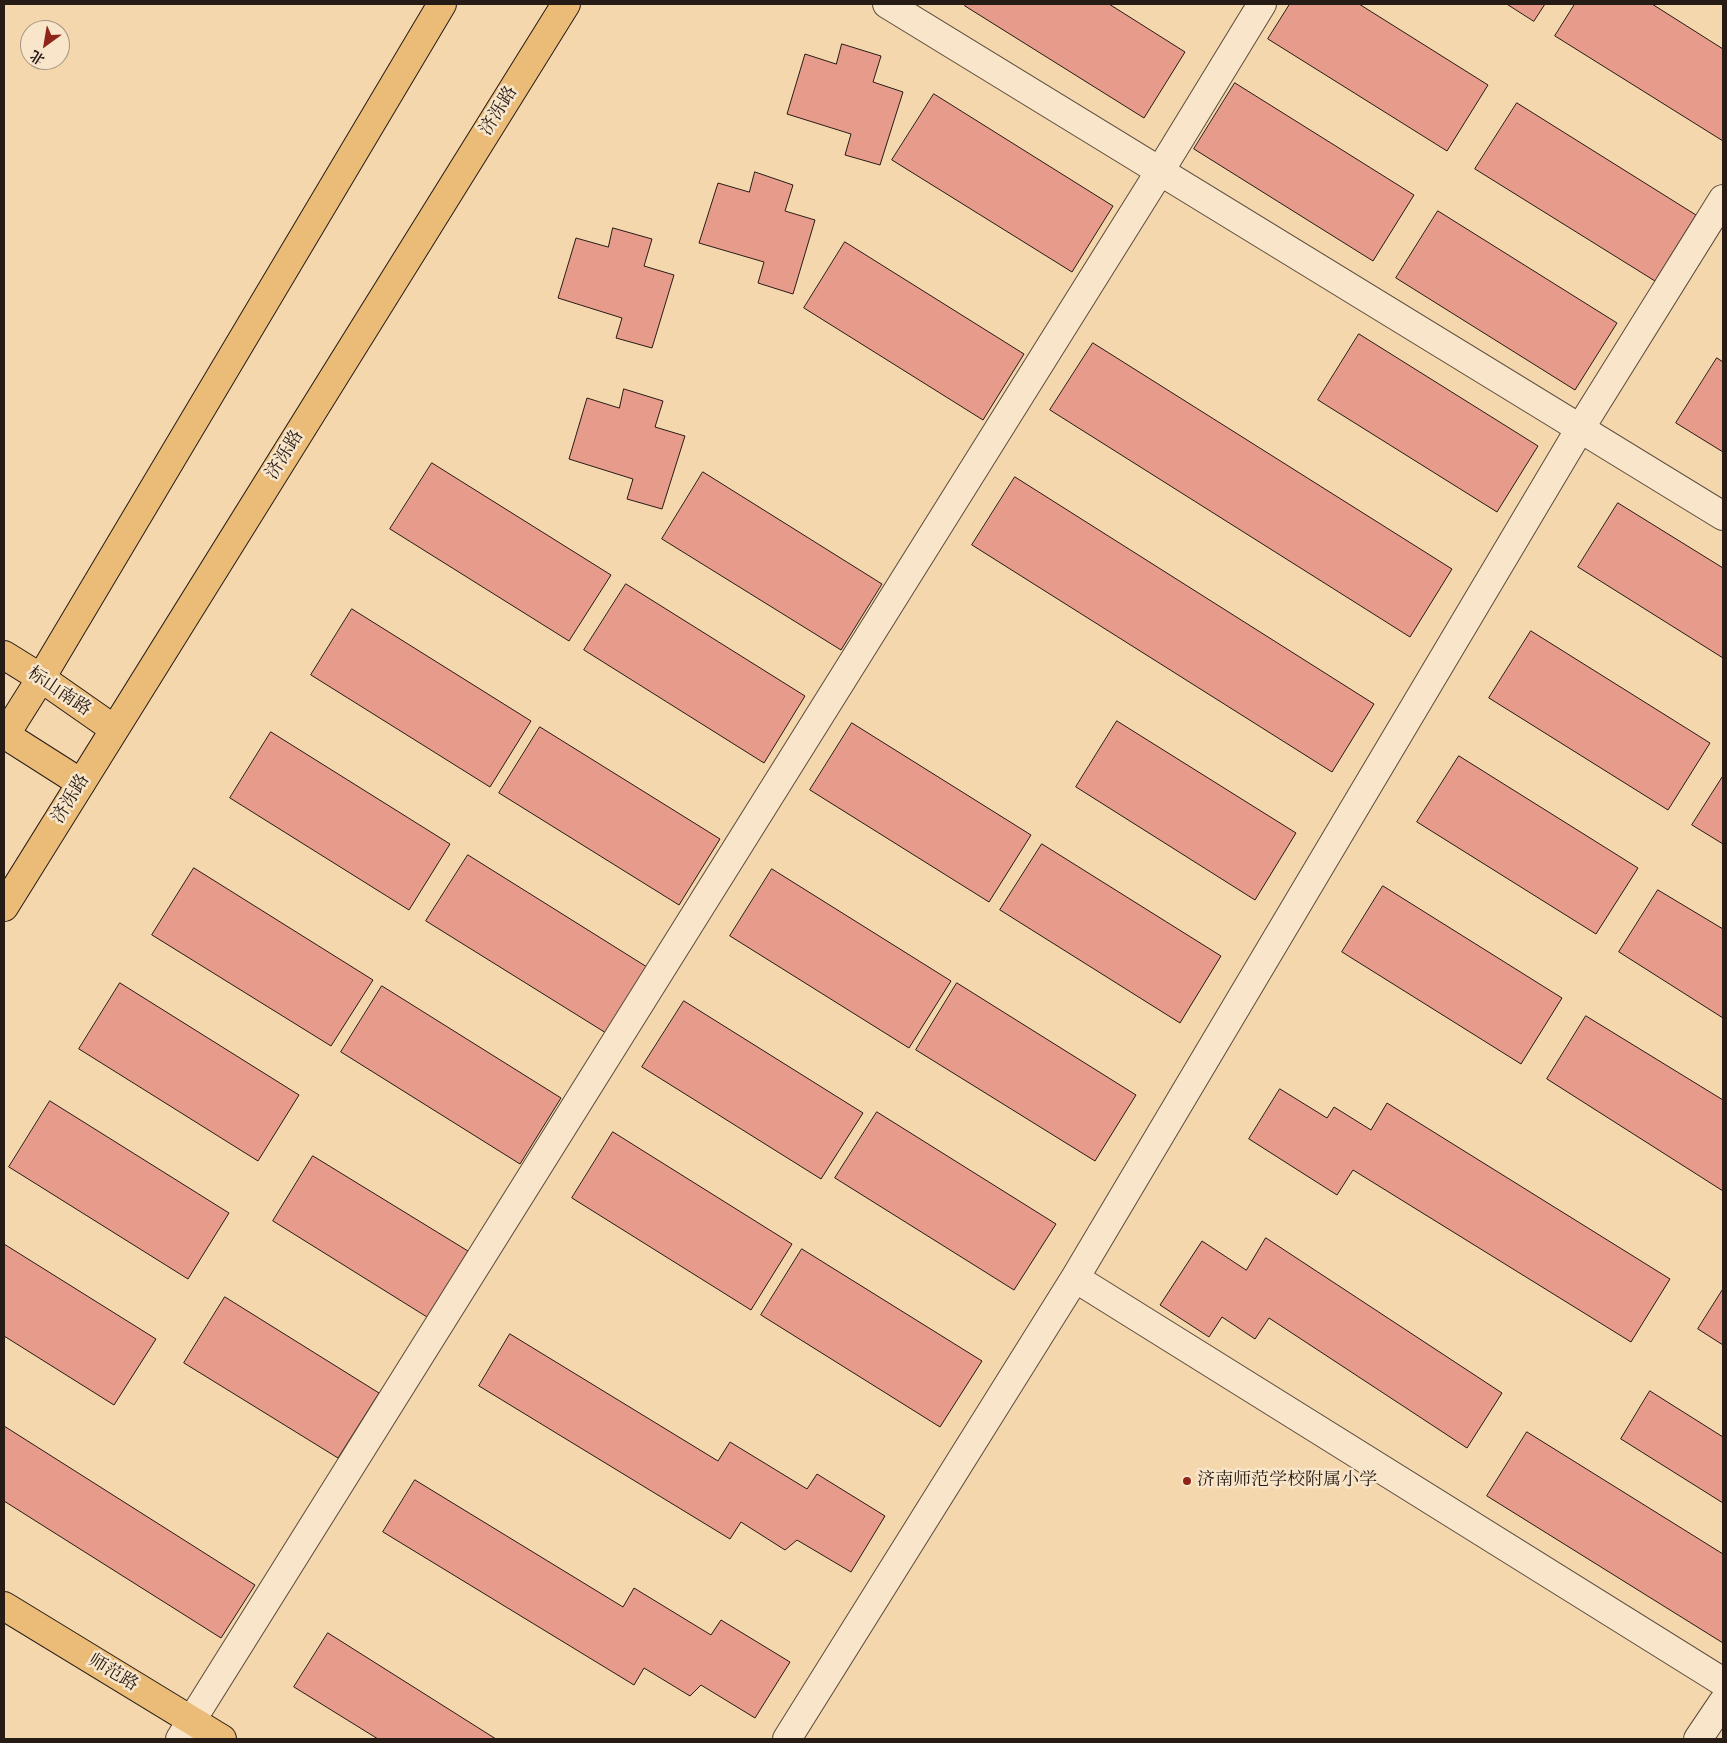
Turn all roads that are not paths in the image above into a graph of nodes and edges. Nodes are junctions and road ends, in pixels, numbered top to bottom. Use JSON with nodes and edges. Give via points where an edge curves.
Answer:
{"nodes":[{"id":1,"x":442,"y":4,"type":"edge"},
{"id":2,"x":566,"y":4,"type":"edge"},
{"id":3,"x":887,"y":4,"type":"edge"},
{"id":4,"x":1262,"y":4,"type":"edge"},
{"id":5,"x":1160,"y":171,"type":"junction"},
{"id":6,"x":1723,"y":199,"type":"edge"},
{"id":7,"x":1581,"y":427,"type":"junction"},
{"id":8,"x":1723,"y":516,"type":"edge"},
{"id":9,"x":4,"y":655,"type":"edge"},
{"id":10,"x":41,"y":678,"type":"junction"},
{"id":11,"x":114,"y":729,"type":"junction"},
{"id":12,"x":4,"y":735,"type":"edge"},
{"id":13,"x":81,"y":783,"type":"junction"},
{"id":14,"x":4,"y":907,"type":"edge"},
{"id":15,"x":1075,"y":1278,"type":"junction"},
{"id":16,"x":4,"y":1606,"type":"edge"},
{"id":17,"x":1723,"y":1682,"type":"edge"},
{"id":18,"x":1723,"y":1702,"type":"edge"},
{"id":19,"x":186,"y":1730,"type":"edge"},
{"id":20,"x":222,"y":1739,"type":"edge"},
{"id":21,"x":787,"y":1739,"type":"edge"},
{"id":22,"x":1698,"y":1739,"type":"edge"}],
"edges":[{"from":1,"to":10,"type":"main road"},
{"from":2,"to":11,"type":"main road","name":"济泺路"},
{"from":3,"to":5,"type":"street"},
{"from":4,"to":5,"type":"street"},
{"from":5,"to":7,"type":"street"},
{"from":5,"to":19,"type":"street"},
{"from":6,"to":7,"type":"street"},
{"from":7,"to":8,"type":"street"},
{"from":7,"to":15,"type":"street"},
{"from":9,"to":10,"type":"main road","name":"标山南路"},
{"from":10,"to":11,"type":"main road","name":"标山南路"},
{"from":10,"to":12,"type":"main road"},
{"from":11,"to":13,"type":"main road","name":"济泺路"},
{"from":12,"to":13,"type":"main road"},
{"from":13,"to":14,"type":"main road","name":"济泺路"},
{"from":15,"to":17,"type":"street"},
{"from":15,"to":21,"type":"street"},
{"from":16,"to":19,"type":"main road","name":"师范路"},
{"from":18,"to":22,"type":"street"},
{"from":19,"to":20,"type":"main road","name":"师范路"}]}
